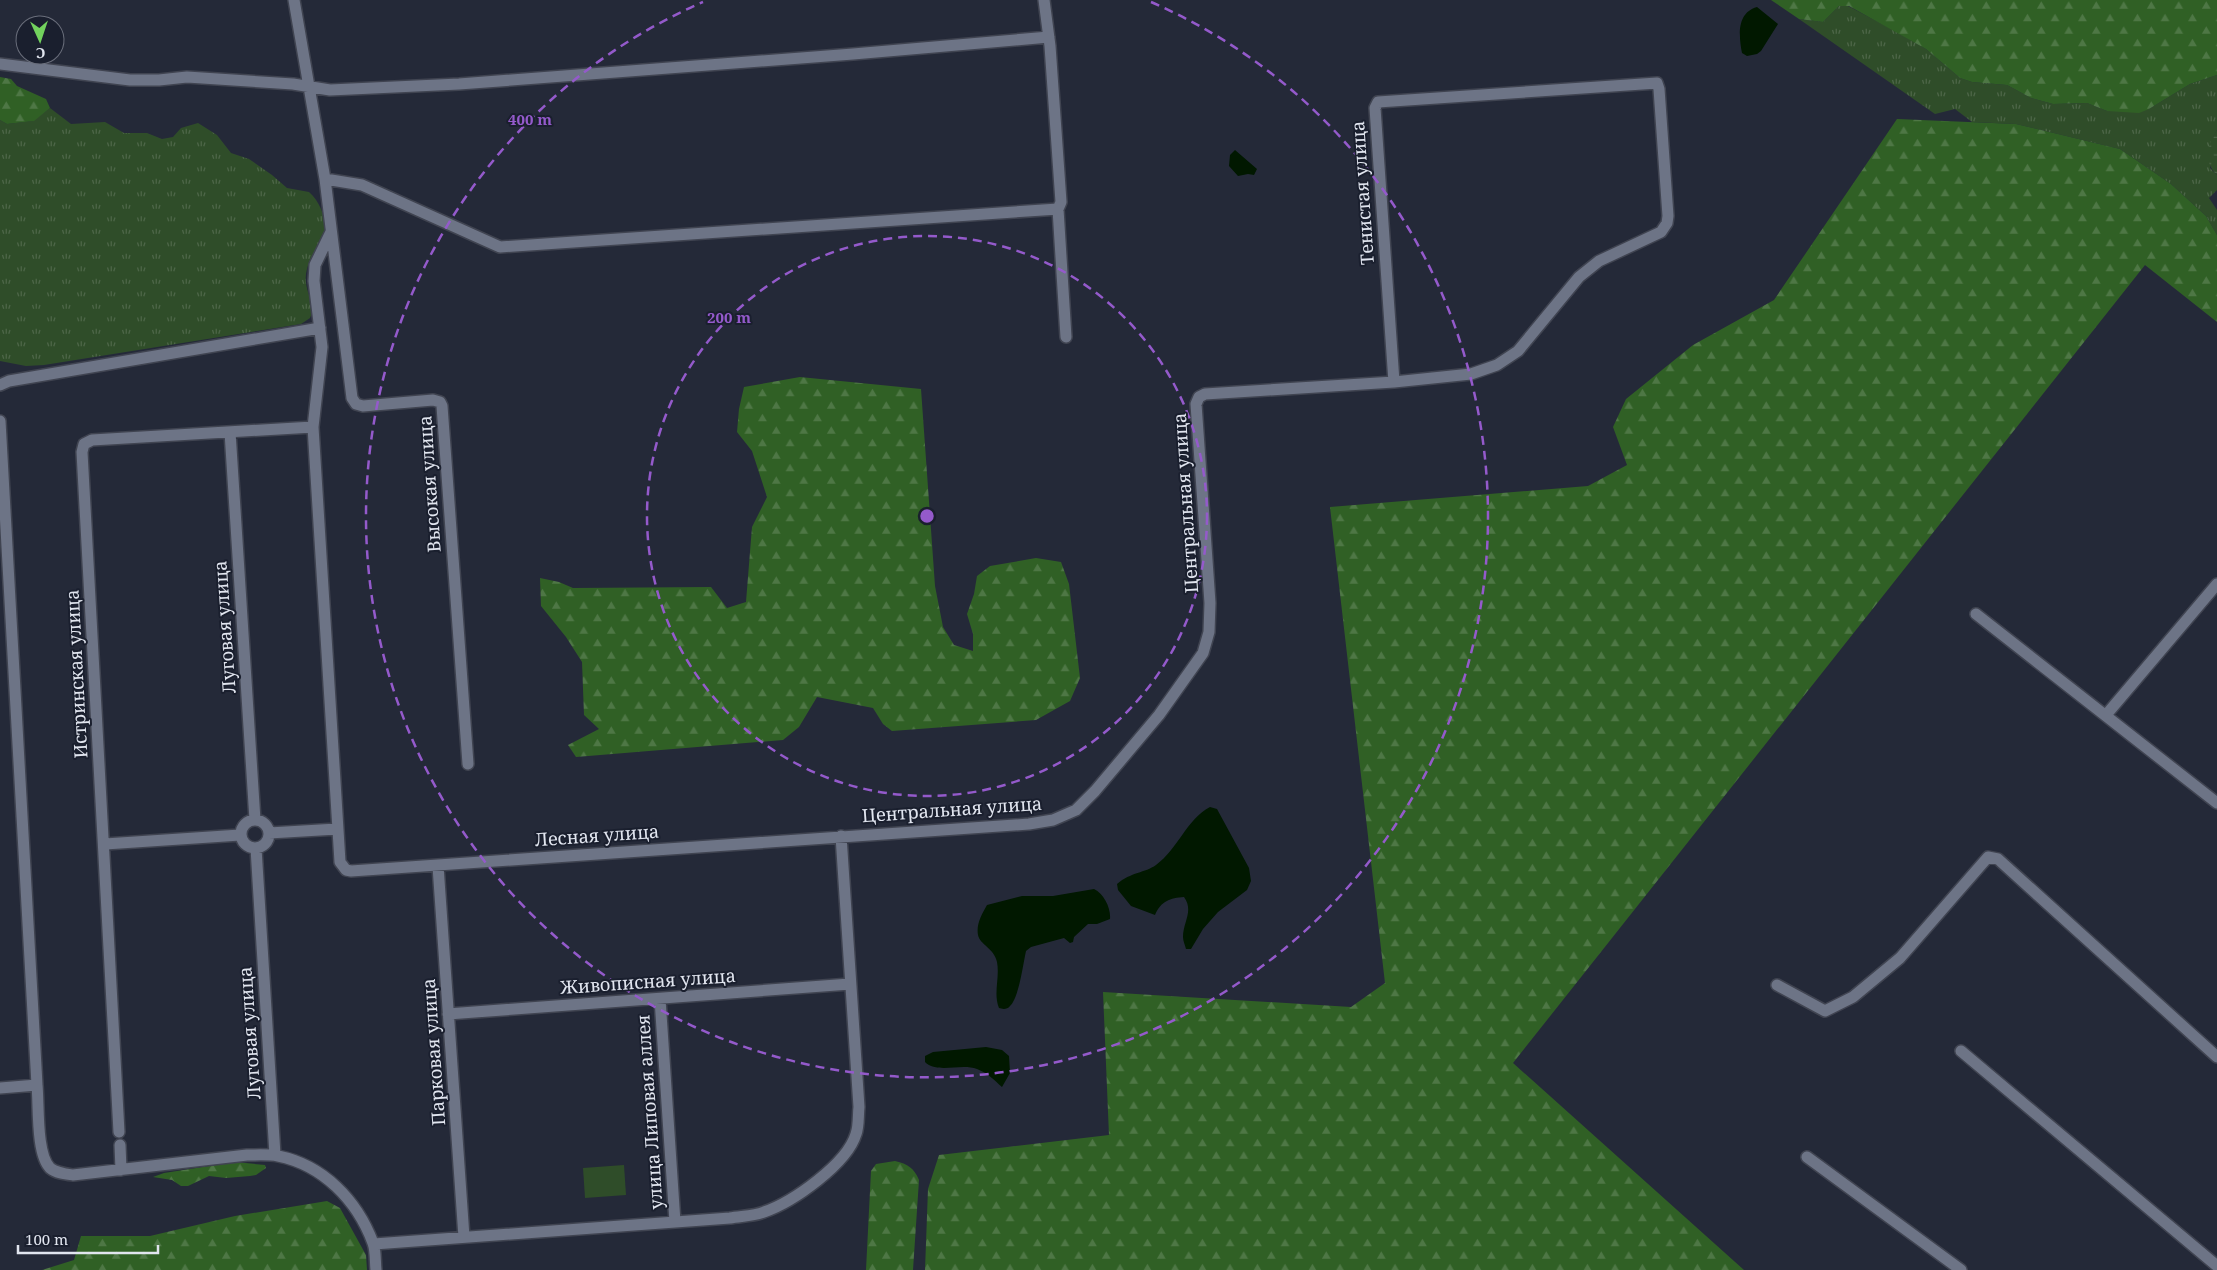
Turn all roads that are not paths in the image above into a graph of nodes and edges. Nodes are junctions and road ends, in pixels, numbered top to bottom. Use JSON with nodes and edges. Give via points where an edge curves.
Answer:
{"nodes":[{"id":1,"x":294,"y":0,"type":"edge"},
{"id":2,"x":1044,"y":0,"type":"edge"},
{"id":3,"x":1049,"y":37,"type":"junction"},
{"id":4,"x":0,"y":64,"type":"edge"},
{"id":5,"x":1657,"y":83,"type":"joint"},
{"id":6,"x":310,"y":88,"type":"junction"},
{"id":7,"x":325,"y":179,"type":"junction"},
{"id":8,"x":1058,"y":209,"type":"junction"},
{"id":9,"x":331,"y":232,"type":"junction"},
{"id":10,"x":320,"y":328,"type":"junction"},
{"id":11,"x":1066,"y":336,"type":"dead end"},
{"id":12,"x":1394,"y":382,"type":"junction"},
{"id":13,"x":0,"y":385,"type":"edge"},
{"id":14,"x":0,"y":421,"type":"edge"},
{"id":15,"x":313,"y":427,"type":"junction"},
{"id":16,"x":230,"y":432,"type":"junction"},
{"id":17,"x":0,"y":560,"type":"edge"},
{"id":18,"x":8,"y":570,"type":"junction"},
{"id":19,"x":2217,"y":584,"type":"edge"},
{"id":20,"x":1976,"y":614,"type":"dead end"},
{"id":21,"x":2106,"y":715,"type":"junction"},
{"id":22,"x":468,"y":764,"type":"dead end"},
{"id":23,"x":2217,"y":803,"type":"edge"},
{"id":24,"x":256,"y":820,"type":"junction"},
{"id":25,"x":337,"y":829,"type":"junction"},
{"id":26,"x":269,"y":833,"type":"junction"},
{"id":27,"x":240,"y":835,"type":"junction"},
{"id":28,"x":841,"y":836,"type":"junction"},
{"id":29,"x":105,"y":844,"type":"junction"},
{"id":30,"x":256,"y":848,"type":"junction"},
{"id":31,"x":438,"y":866,"type":"junction"},
{"id":32,"x":850,"y":984,"type":"junction"},
{"id":33,"x":1776,"y":986,"type":"dead end"},
{"id":34,"x":660,"y":999,"type":"junction"},
{"id":35,"x":448,"y":1014,"type":"junction"},
{"id":36,"x":1961,"y":1051,"type":"dead end"},
{"id":37,"x":2217,"y":1057,"type":"edge"},
{"id":38,"x":37,"y":1085,"type":"junction"},
{"id":39,"x":0,"y":1088,"type":"edge"},
{"id":40,"x":119,"y":1132,"type":"dead end"},
{"id":41,"x":120,"y":1145,"type":"dead end"},
{"id":42,"x":275,"y":1155,"type":"junction"},
{"id":43,"x":1807,"y":1157,"type":"dead end"},
{"id":44,"x":121,"y":1170,"type":"junction"},
{"id":45,"x":675,"y":1222,"type":"junction"},
{"id":46,"x":464,"y":1237,"type":"junction"},
{"id":47,"x":374,"y":1244,"type":"junction"},
{"id":48,"x":2217,"y":1266,"type":"edge"},
{"id":49,"x":376,"y":1270,"type":"edge"},
{"id":50,"x":1961,"y":1270,"type":"edge"}],
"edges":[{"from":1,"to":6,"type":"street"},
{"from":2,"to":3,"type":"street"},
{"from":3,"to":6,"type":"street","via":[[459,84],[330,90]]},
{"from":3,"to":8,"type":"street","via":[[1061,202]]},
{"from":4,"to":6,"type":"street","via":[[130,80],[187,77]]},
{"from":5,"to":12,"type":"street","name":"Центральная улица","via":[[1668,216],[1661,232],[1599,261],[1579,277],[1518,351],[1497,366],[1471,374]]},
{"from":5,"to":12,"type":"street","name":"Тенистая улица","via":[[1378,102],[1375,108]]},
{"from":6,"to":7,"type":"street"},
{"from":7,"to":8,"type":"street","via":[[362,185],[500,247]]},
{"from":7,"to":9,"type":"street"},
{"from":8,"to":11,"type":"street"},
{"from":9,"to":10,"type":"street","via":[[315,265]]},
{"from":9,"to":22,"type":"street","name":"Высокая улица","via":[[352,398],[363,406],[433,400],[442,406]]},
{"from":10,"to":13,"type":"street"},
{"from":10,"to":15,"type":"street","via":[[320,374]]},
{"from":12,"to":28,"type":"street","name":"Центральная улица","via":[[1205,394],[1200,397],[1196,404],[1210,603],[1209,632],[1203,653],[1159,715],[1076,810],[1053,820],[1029,824]]},
{"from":14,"to":18,"type":"street"},
{"from":15,"to":16,"type":"street","name":"Истринская улица"},
{"from":15,"to":25,"type":"street"},
{"from":16,"to":24,"type":"street","name":"Луговая улица"},
{"from":16,"to":29,"type":"street","name":"Истринская улица","via":[[92,440],[84,444]]},
{"from":17,"to":18,"type":"street"},
{"from":18,"to":38,"type":"street"},
{"from":19,"to":21,"type":"street"},
{"from":20,"to":21,"type":"street"},
{"from":21,"to":23,"type":"street"},
{"from":24,"to":26,"type":"street","via":[[267,826]]},
{"from":24,"to":27,"type":"street","via":[[242,827]]},
{"from":25,"to":26,"type":"street"},
{"from":25,"to":31,"type":"street","name":"Лесная улица","via":[[340,862],[346,870]]},
{"from":26,"to":30,"type":"street","via":[[263,846]]},
{"from":27,"to":29,"type":"street"},
{"from":27,"to":30,"type":"street","via":[[248,847]]},
{"from":28,"to":31,"type":"street","name":"Лесная улица"},
{"from":28,"to":32,"type":"street"},
{"from":29,"to":40,"type":"street","name":"Истринская улица"},
{"from":30,"to":42,"type":"street","name":"Луговая улица"},
{"from":31,"to":35,"type":"street","name":"Парковая улица"},
{"from":32,"to":34,"type":"street","name":"Живописная улица"},
{"from":32,"to":45,"type":"street","via":[[859,1107],[856,1134],[844,1154],[826,1173],[788,1201],[764,1212]]},
{"from":33,"to":37,"type":"street","via":[[1825,1011],[1853,997],[1900,958],[1988,857],[1998,859]]},
{"from":34,"to":35,"type":"street","name":"Живописная улица"},
{"from":34,"to":45,"type":"street","name":"улица Липовая аллея"},
{"from":35,"to":46,"type":"street","name":"Парковая улица"},
{"from":36,"to":48,"type":"street"},
{"from":38,"to":39,"type":"street"},
{"from":38,"to":44,"type":"street","via":[[42,1149],[50,1168],[73,1175]]},
{"from":41,"to":44,"type":"street"},
{"from":42,"to":44,"type":"street"},
{"from":42,"to":47,"type":"street","via":[[299,1161],[323,1174],[340,1189],[357,1211]]},
{"from":43,"to":50,"type":"street"},
{"from":45,"to":46,"type":"street"},
{"from":46,"to":47,"type":"street"},
{"from":47,"to":49,"type":"street"}]}
